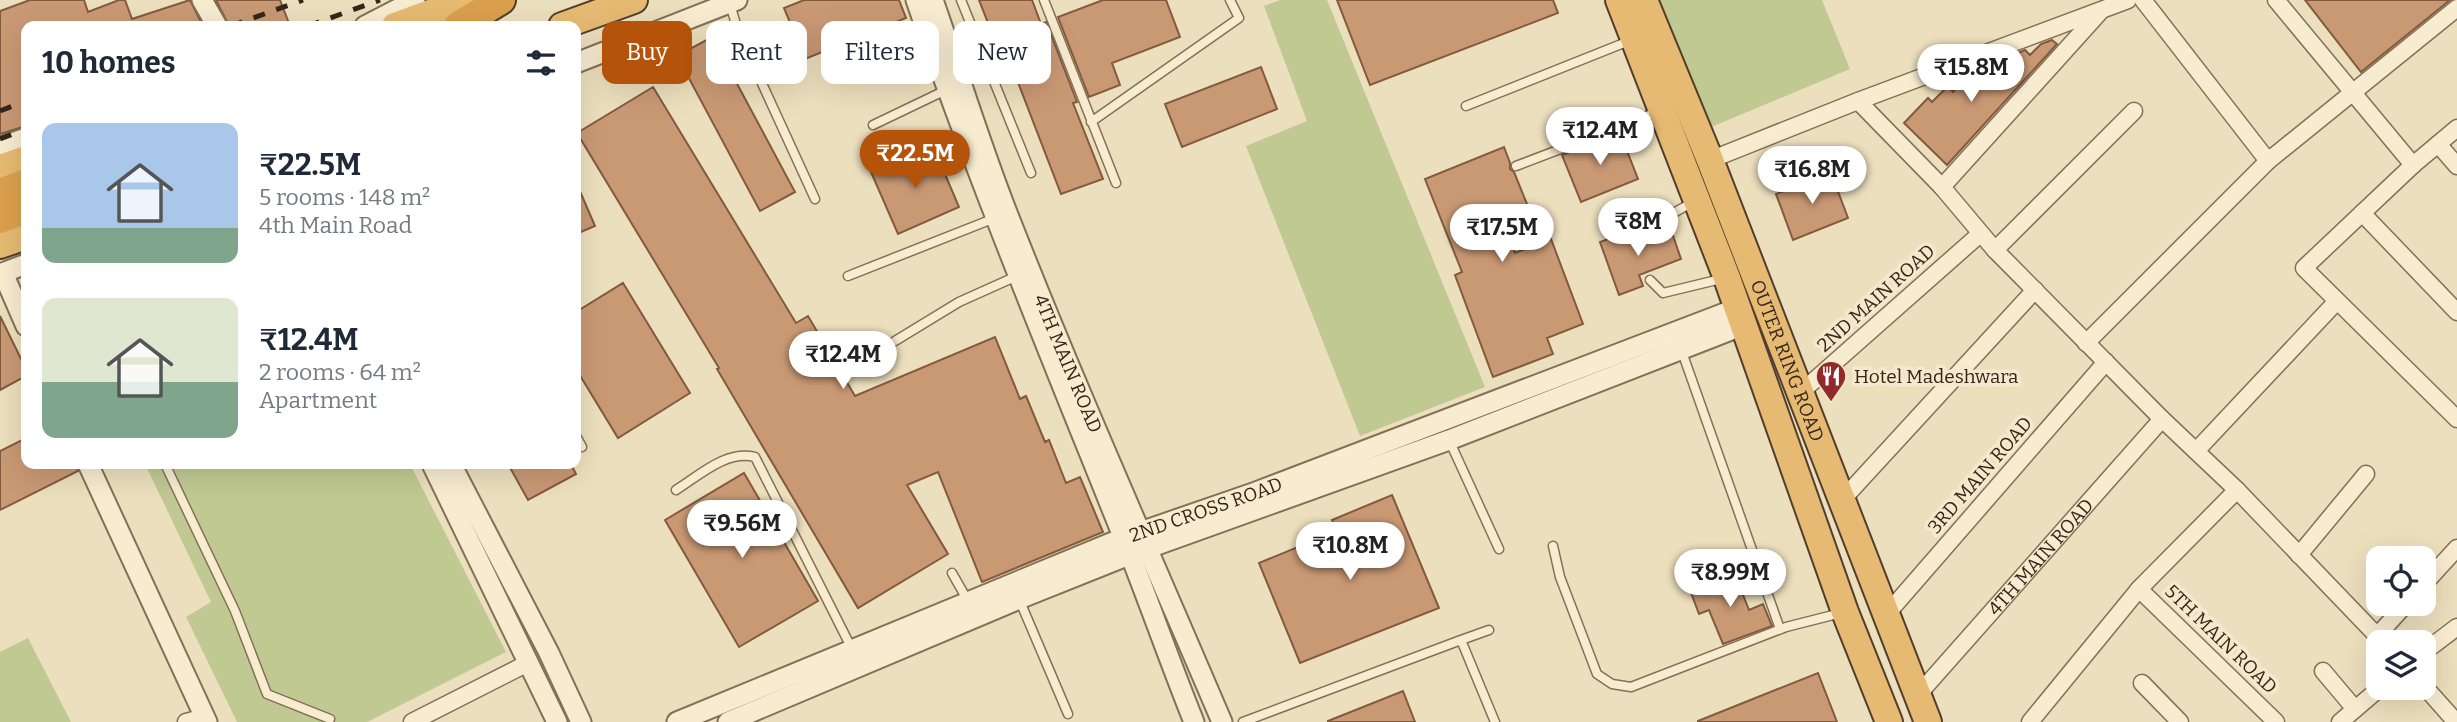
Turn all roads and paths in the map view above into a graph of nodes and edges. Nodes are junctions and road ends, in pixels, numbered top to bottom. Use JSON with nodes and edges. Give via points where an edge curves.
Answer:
{"nodes":[{"id":1,"x":202,"y":0,"type":"edge"},
{"id":2,"x":415,"y":0,"type":"edge"},
{"id":3,"x":474,"y":0,"type":"edge"},
{"id":4,"x":501,"y":0,"type":"edge"},
{"id":5,"x":634,"y":0,"type":"edge"},
{"id":6,"x":916,"y":0,"type":"edge"},
{"id":7,"x":933,"y":0,"type":"edge"},
{"id":8,"x":961,"y":0,"type":"edge"},
{"id":9,"x":1044,"y":0,"type":"edge"},
{"id":10,"x":1230,"y":0,"type":"edge"},
{"id":11,"x":1619,"y":0,"type":"edge"},
{"id":12,"x":1644,"y":0,"type":"edge"},
{"id":13,"x":2128,"y":0,"type":"edge"},
{"id":14,"x":2143,"y":0,"type":"edge"},
{"id":15,"x":2276,"y":0,"type":"edge"},
{"id":16,"x":733,"y":2,"type":"edge"},
{"id":17,"x":2457,"y":8,"type":"edge"},
{"id":18,"x":2102,"y":10,"type":"junction"},
{"id":19,"x":214,"y":21,"type":"edge"},
{"id":20,"x":375,"y":21,"type":"edge"},
{"id":21,"x":408,"y":21,"type":"edge"},
{"id":22,"x":466,"y":21,"type":"edge"},
{"id":23,"x":576,"y":21,"type":"edge"},
{"id":24,"x":1634,"y":38,"type":"junction"},
{"id":25,"x":581,"y":61,"type":"edge"},
{"id":26,"x":947,"y":90,"type":"junction"},
{"id":27,"x":2353,"y":92,"type":"junction"},
{"id":28,"x":1858,"y":101,"type":"junction"},
{"id":29,"x":1466,"y":106,"type":"dead end"},
{"id":30,"x":1662,"y":109,"type":"junction"},
{"id":31,"x":2134,"y":111,"type":"dead end"},
{"id":32,"x":1091,"y":122,"type":"junction"},
{"id":33,"x":873,"y":125,"type":"dead end"},
{"id":34,"x":2457,"y":128,"type":"edge"},
{"id":35,"x":21,"y":140,"type":"edge"},
{"id":36,"x":2438,"y":144,"type":"junction"},
{"id":37,"x":0,"y":147,"type":"edge"},
{"id":38,"x":1710,"y":160,"type":"junction"},
{"id":39,"x":21,"y":161,"type":"edge"},
{"id":40,"x":2268,"y":161,"type":"junction"},
{"id":41,"x":2413,"y":165,"type":"junction"},
{"id":42,"x":1516,"y":166,"type":"dead end"},
{"id":43,"x":2457,"y":166,"type":"edge"},
{"id":44,"x":0,"y":169,"type":"edge"},
{"id":45,"x":1031,"y":173,"type":"dead end"},
{"id":46,"x":1116,"y":183,"type":"dead end"},
{"id":47,"x":21,"y":185,"type":"edge"},
{"id":48,"x":1942,"y":187,"type":"junction"},
{"id":49,"x":0,"y":193,"type":"edge"},
{"id":50,"x":815,"y":199,"type":"dead end"},
{"id":51,"x":1698,"y":199,"type":"junction"},
{"id":52,"x":21,"y":211,"type":"edge"},
{"id":53,"x":2362,"y":213,"type":"junction"},
{"id":54,"x":995,"y":218,"type":"junction"},
{"id":55,"x":0,"y":219,"type":"edge"},
{"id":56,"x":1980,"y":234,"type":"junction"},
{"id":57,"x":21,"y":238,"type":"edge"},
{"id":58,"x":1640,"y":240,"type":"dead end"},
{"id":59,"x":0,"y":245,"type":"edge"},
{"id":60,"x":1995,"y":250,"type":"junction"},
{"id":61,"x":21,"y":266,"type":"edge"},
{"id":62,"x":1,"y":274,"type":"edge"},
{"id":63,"x":848,"y":276,"type":"dead end"},
{"id":64,"x":1017,"y":276,"type":"junction"},
{"id":65,"x":1727,"y":278,"type":"junction"},
{"id":66,"x":1650,"y":280,"type":"dead end"},
{"id":67,"x":2035,"y":290,"type":"junction"},
{"id":68,"x":2337,"y":301,"type":"junction"},
{"id":69,"x":2457,"y":312,"type":"edge"},
{"id":70,"x":21,"y":316,"type":"edge"},
{"id":71,"x":1741,"y":316,"type":"junction"},
{"id":72,"x":895,"y":341,"type":"dead end"},
{"id":73,"x":2086,"y":342,"type":"junction"},
{"id":74,"x":1681,"y":349,"type":"junction"},
{"id":75,"x":2106,"y":362,"type":"junction"},
{"id":76,"x":1800,"y":393,"type":"junction"},
{"id":77,"x":2162,"y":419,"type":"junction"},
{"id":78,"x":2457,"y":419,"type":"edge"},
{"id":79,"x":1449,"y":440,"type":"junction"},
{"id":80,"x":2196,"y":451,"type":"junction"},
{"id":81,"x":90,"y":469,"type":"edge"},
{"id":82,"x":167,"y":469,"type":"edge"},
{"id":83,"x":434,"y":469,"type":"edge"},
{"id":84,"x":454,"y":469,"type":"edge"},
{"id":85,"x":2367,"y":474,"type":"dead end"},
{"id":86,"x":2237,"y":489,"type":"junction"},
{"id":87,"x":676,"y":490,"type":"dead end"},
{"id":88,"x":1842,"y":500,"type":"junction"},
{"id":89,"x":1136,"y":543,"type":"junction"},
{"id":90,"x":1553,"y":545,"type":"dead end"},
{"id":91,"x":2457,"y":548,"type":"edge"},
{"id":92,"x":1499,"y":549,"type":"dead end"},
{"id":93,"x":2299,"y":555,"type":"junction"},
{"id":94,"x":2436,"y":571,"type":"edge"},
{"id":95,"x":952,"y":573,"type":"dead end"},
{"id":96,"x":2139,"y":589,"type":"junction"},
{"id":97,"x":1019,"y":599,"type":"junction"},
{"id":98,"x":968,"y":601,"type":"junction"},
{"id":99,"x":1846,"y":612,"type":"junction"},
{"id":100,"x":1886,"y":615,"type":"junction"},
{"id":101,"x":2457,"y":627,"type":"edge"},
{"id":102,"x":1780,"y":629,"type":"junction"},
{"id":103,"x":1489,"y":630,"type":"dead end"},
{"id":104,"x":2371,"y":630,"type":"edge"},
{"id":105,"x":1461,"y":640,"type":"junction"},
{"id":106,"x":2436,"y":643,"type":"edge"},
{"id":107,"x":852,"y":649,"type":"junction"},
{"id":108,"x":528,"y":663,"type":"junction"},
{"id":109,"x":2323,"y":671,"type":"dead end"},
{"id":110,"x":2141,"y":683,"type":"dead end"},
{"id":111,"x":1917,"y":696,"type":"junction"},
{"id":112,"x":2366,"y":700,"type":"edge"},
{"id":113,"x":2436,"y":700,"type":"edge"},
{"id":114,"x":2356,"y":709,"type":"junction"},
{"id":115,"x":1068,"y":714,"type":"dead end"},
{"id":116,"x":330,"y":719,"type":"dead end"},
{"id":117,"x":199,"y":720,"type":"edge"},
{"id":118,"x":412,"y":722,"type":"edge"},
{"id":119,"x":557,"y":722,"type":"edge"},
{"id":120,"x":581,"y":722,"type":"edge"},
{"id":121,"x":677,"y":722,"type":"edge"},
{"id":122,"x":728,"y":722,"type":"edge"},
{"id":123,"x":1194,"y":722,"type":"edge"},
{"id":124,"x":1222,"y":722,"type":"edge"},
{"id":125,"x":1243,"y":722,"type":"edge"},
{"id":126,"x":1495,"y":722,"type":"edge"},
{"id":127,"x":1889,"y":722,"type":"edge"},
{"id":128,"x":1928,"y":722,"type":"edge"},
{"id":129,"x":2030,"y":722,"type":"edge"},
{"id":130,"x":2180,"y":722,"type":"edge"},
{"id":131,"x":2276,"y":722,"type":"edge"},
{"id":132,"x":2340,"y":722,"type":"edge"},
{"id":133,"x":2456,"y":722,"type":"edge"}],
"edges":[{"from":1,"to":19,"type":"street"},
{"from":2,"to":20,"type":"street"},
{"from":3,"to":21,"type":"highway"},
{"from":4,"to":22,"type":"highway"},
{"from":5,"to":23,"type":"highway"},
{"from":6,"to":26,"type":"street"},
{"from":7,"to":89,"type":"street","name":"4TH MAIN ROAD","via":[[1007,213]]},
{"from":8,"to":45,"type":"lane"},
{"from":9,"to":32,"type":"lane"},
{"from":10,"to":32,"type":"lane","via":[[1239,18]]},
{"from":11,"to":24,"type":"highway","name":"OUTER RING ROAD"},
{"from":12,"to":38,"type":"highway","name":"OUTER RING ROAD"},
{"from":13,"to":18,"type":"street"},
{"from":14,"to":40,"type":"street"},
{"from":15,"to":27,"type":"street"},
{"from":16,"to":25,"type":"street"},
{"from":16,"to":50,"type":"lane","via":[[738,31]]},
{"from":17,"to":27,"type":"street"},
{"from":18,"to":28,"type":"street"},
{"from":18,"to":48,"type":"street"},
{"from":24,"to":29,"type":"lane"},
{"from":24,"to":30,"type":"highway","name":"OUTER RING ROAD"},
{"from":26,"to":33,"type":"lane"},
{"from":26,"to":54,"type":"street"},
{"from":27,"to":40,"type":"street"},
{"from":27,"to":41,"type":"street"},
{"from":28,"to":38,"type":"street"},
{"from":28,"to":48,"type":"street"},
{"from":30,"to":42,"type":"lane"},
{"from":30,"to":51,"type":"highway","name":"OUTER RING ROAD"},
{"from":31,"to":60,"type":"street"},
{"from":32,"to":46,"type":"lane"},
{"from":34,"to":36,"type":"street"},
{"from":35,"to":37,"type":"street"},
{"from":36,"to":41,"type":"street"},
{"from":36,"to":43,"type":"street"},
{"from":38,"to":76,"type":"highway","name":"OUTER RING ROAD"},
{"from":39,"to":44,"type":"highway"},
{"from":40,"to":73,"type":"street"},
{"from":41,"to":53,"type":"street"},
{"from":47,"to":49,"type":"highway"},
{"from":48,"to":56,"type":"street"},
{"from":51,"to":58,"type":"lane","via":[[1647,228]]},
{"from":51,"to":65,"type":"highway","name":"OUTER RING ROAD"},
{"from":52,"to":55,"type":"highway"},
{"from":53,"to":68,"type":"street","via":[[2304,268]]},
{"from":53,"to":69,"type":"street"},
{"from":54,"to":63,"type":"lane"},
{"from":54,"to":64,"type":"street"},
{"from":56,"to":60,"type":"street"},
{"from":56,"to":76,"type":"street","name":"2ND MAIN ROAD"},
{"from":57,"to":59,"type":"highway"},
{"from":60,"to":67,"type":"street"},
{"from":61,"to":62,"type":"street"},
{"from":62,"to":70,"type":"street"},
{"from":64,"to":72,"type":"lane","via":[[959,302]]},
{"from":64,"to":89,"type":"street"},
{"from":65,"to":66,"type":"lane","via":[[1663,293]]},
{"from":65,"to":71,"type":"highway","name":"OUTER RING ROAD"},
{"from":67,"to":73,"type":"street"},
{"from":67,"to":88,"type":"street"},
{"from":68,"to":78,"type":"street"},
{"from":68,"to":80,"type":"street"},
{"from":71,"to":74,"type":"street","name":"2ND CROSS ROAD"},
{"from":71,"to":89,"type":"street","name":"2ND CROSS ROAD","via":[[1256,492]]},
{"from":71,"to":99,"type":"highway","name":"OUTER RING ROAD"},
{"from":73,"to":75,"type":"street"},
{"from":74,"to":79,"type":"street","name":"2ND CROSS ROAD"},
{"from":74,"to":102,"type":"lane"},
{"from":75,"to":77,"type":"street"},
{"from":75,"to":100,"type":"street","name":"3RD MAIN ROAD"},
{"from":76,"to":88,"type":"highway","name":"OUTER RING ROAD"},
{"from":77,"to":80,"type":"street"},
{"from":77,"to":111,"type":"street","name":"4TH MAIN ROAD"},
{"from":79,"to":89,"type":"street","name":"2ND CROSS ROAD"},
{"from":79,"to":92,"type":"lane"},
{"from":80,"to":86,"type":"street"},
{"from":81,"to":117,"type":"street"},
{"from":82,"to":116,"type":"lane","via":[[235,611],[267,694]]},
{"from":83,"to":108,"type":"street"},
{"from":84,"to":120,"type":"street"},
{"from":85,"to":93,"type":"street"},
{"from":86,"to":93,"type":"street"},
{"from":86,"to":96,"type":"street"},
{"from":87,"to":107,"type":"lane","via":[[726,459],[741,453],[755,457]]},
{"from":88,"to":100,"type":"highway","name":"OUTER RING ROAD"},
{"from":89,"to":97,"type":"street"},
{"from":89,"to":98,"type":"street","name":"2ND CROSS ROAD"},
{"from":89,"to":123,"type":"street","name":"4TH MAIN ROAD"},
{"from":89,"to":124,"type":"street","name":"4TH MAIN ROAD"},
{"from":90,"to":102,"type":"lane","via":[[1560,577],[1597,674],[1612,684],[1631,687]]},
{"from":91,"to":94,"type":"street"},
{"from":93,"to":104,"type":"street"},
{"from":95,"to":98,"type":"lane"},
{"from":96,"to":129,"type":"street","name":"5TH MAIN ROAD"},
{"from":96,"to":131,"type":"street","name":"5TH MAIN ROAD"},
{"from":97,"to":115,"type":"lane"},
{"from":97,"to":122,"type":"street"},
{"from":98,"to":107,"type":"street","name":"2ND CROSS ROAD"},
{"from":99,"to":102,"type":"lane"},
{"from":99,"to":127,"type":"highway","name":"OUTER RING ROAD"},
{"from":100,"to":111,"type":"highway","name":"OUTER RING ROAD"},
{"from":101,"to":106,"type":"street"},
{"from":103,"to":105,"type":"lane"},
{"from":105,"to":125,"type":"lane"},
{"from":105,"to":126,"type":"lane"},
{"from":107,"to":121,"type":"street","name":"2ND CROSS ROAD"},
{"from":108,"to":118,"type":"street"},
{"from":108,"to":119,"type":"street"},
{"from":109,"to":114,"type":"street"},
{"from":110,"to":130,"type":"street"},
{"from":111,"to":128,"type":"highway","name":"OUTER RING ROAD"},
{"from":112,"to":114,"type":"street"},
{"from":113,"to":133,"type":"street"},
{"from":114,"to":132,"type":"street"}]}
